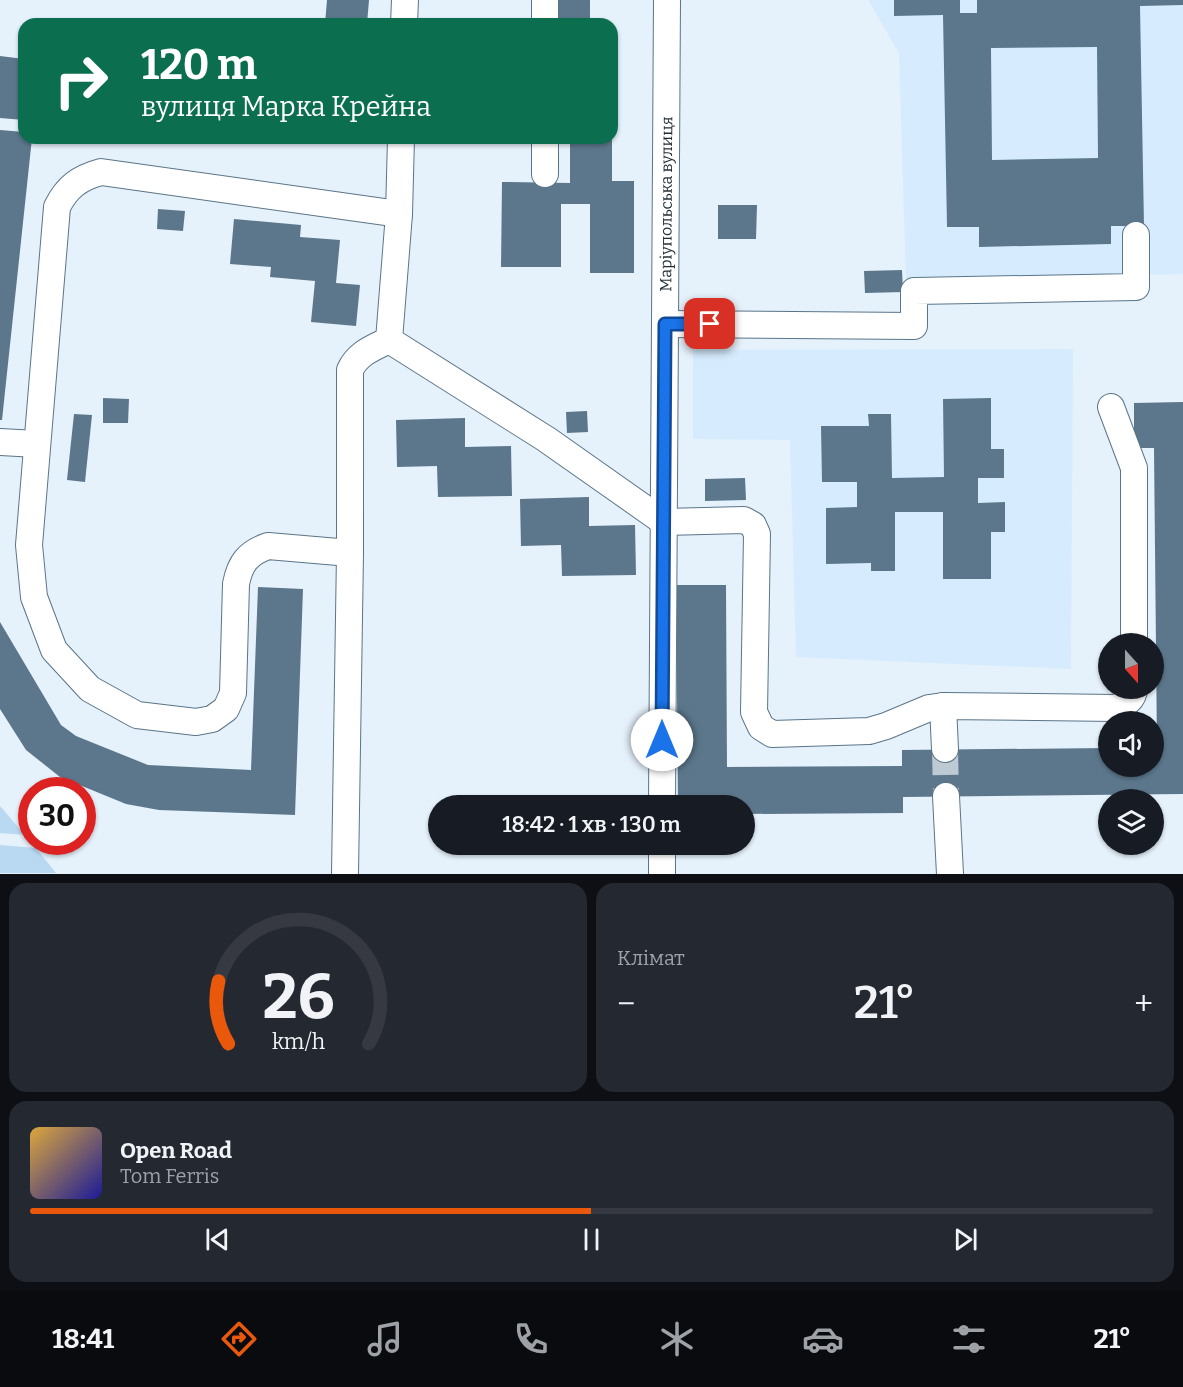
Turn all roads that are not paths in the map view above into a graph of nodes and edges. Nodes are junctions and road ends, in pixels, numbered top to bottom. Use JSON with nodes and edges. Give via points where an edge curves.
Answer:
{"nodes":[{"id":1,"x":405,"y":0,"type":"edge"},
{"id":2,"x":545,"y":0,"type":"edge"},
{"id":3,"x":667,"y":0,"type":"edge"},
{"id":4,"x":404,"y":18,"type":"edge"},
{"id":5,"x":545,"y":18,"type":"edge"},
{"id":6,"x":401,"y":144,"type":"edge"},
{"id":7,"x":545,"y":144,"type":"edge"},
{"id":8,"x":545,"y":174,"type":"dead end"},
{"id":9,"x":399,"y":214,"type":"junction"},
{"id":10,"x":1136,"y":235,"type":"dead end"},
{"id":11,"x":665,"y":324,"type":"junction"},
{"id":12,"x":389,"y":340,"type":"junction"},
{"id":13,"x":1111,"y":407,"type":"dead end"},
{"id":14,"x":0,"y":442,"type":"edge"},
{"id":15,"x":37,"y":444,"type":"junction"},
{"id":16,"x":664,"y":522,"type":"junction"},
{"id":17,"x":350,"y":553,"type":"junction"},
{"id":18,"x":1134,"y":633,"type":"edge"},
{"id":19,"x":1130,"y":699,"type":"edge"},
{"id":20,"x":943,"y":706,"type":"junction"},
{"id":21,"x":945,"y":749,"type":"tunnel mouth"},
{"id":22,"x":662,"y":795,"type":"edge"},
{"id":23,"x":946,"y":796,"type":"tunnel mouth"},
{"id":24,"x":662,"y":855,"type":"edge"},
{"id":25,"x":345,"y":874,"type":"edge"},
{"id":26,"x":662,"y":874,"type":"edge"},
{"id":27,"x":950,"y":874,"type":"edge"}],
"edges":[{"from":1,"to":4,"type":"street"},
{"from":2,"to":5,"type":"street"},
{"from":3,"to":11,"type":"street","name":"Маріупольська вулиця"},
{"from":6,"to":9,"type":"street"},
{"from":7,"to":8,"type":"street"},
{"from":9,"to":12,"type":"street"},
{"from":9,"to":15,"type":"street","via":[[101,172],[74,183],[57,207]]},
{"from":10,"to":11,"type":"street","via":[[1136,287],[914,291],[914,326]]},
{"from":11,"to":16,"type":"street","name":"Маріупольська вулиця"},
{"from":12,"to":16,"type":"street","via":[[546,439]]},
{"from":12,"to":17,"type":"street","via":[[355,359],[350,370]]},
{"from":13,"to":18,"type":"street","via":[[1134,468]]},
{"from":14,"to":15,"type":"street"},
{"from":15,"to":17,"type":"street","via":[[29,545],[34,597],[54,650],[90,689],[137,715],[196,722],[213,719],[226,709],[233,693],[238,570],[255,550],[268,546]]},
{"from":16,"to":20,"type":"street","via":[[744,520],[753,525],[757,534],[754,712],[760,727],[772,734],[869,731]]},
{"from":16,"to":22,"type":"street","name":"Маріупольська вулиця"},
{"from":17,"to":25,"type":"street"},
{"from":19,"to":20,"type":"street","via":[[1116,708]]},
{"from":20,"to":21,"type":"street"},
{"from":23,"to":27,"type":"street"},
{"from":24,"to":26,"type":"street"}]}
